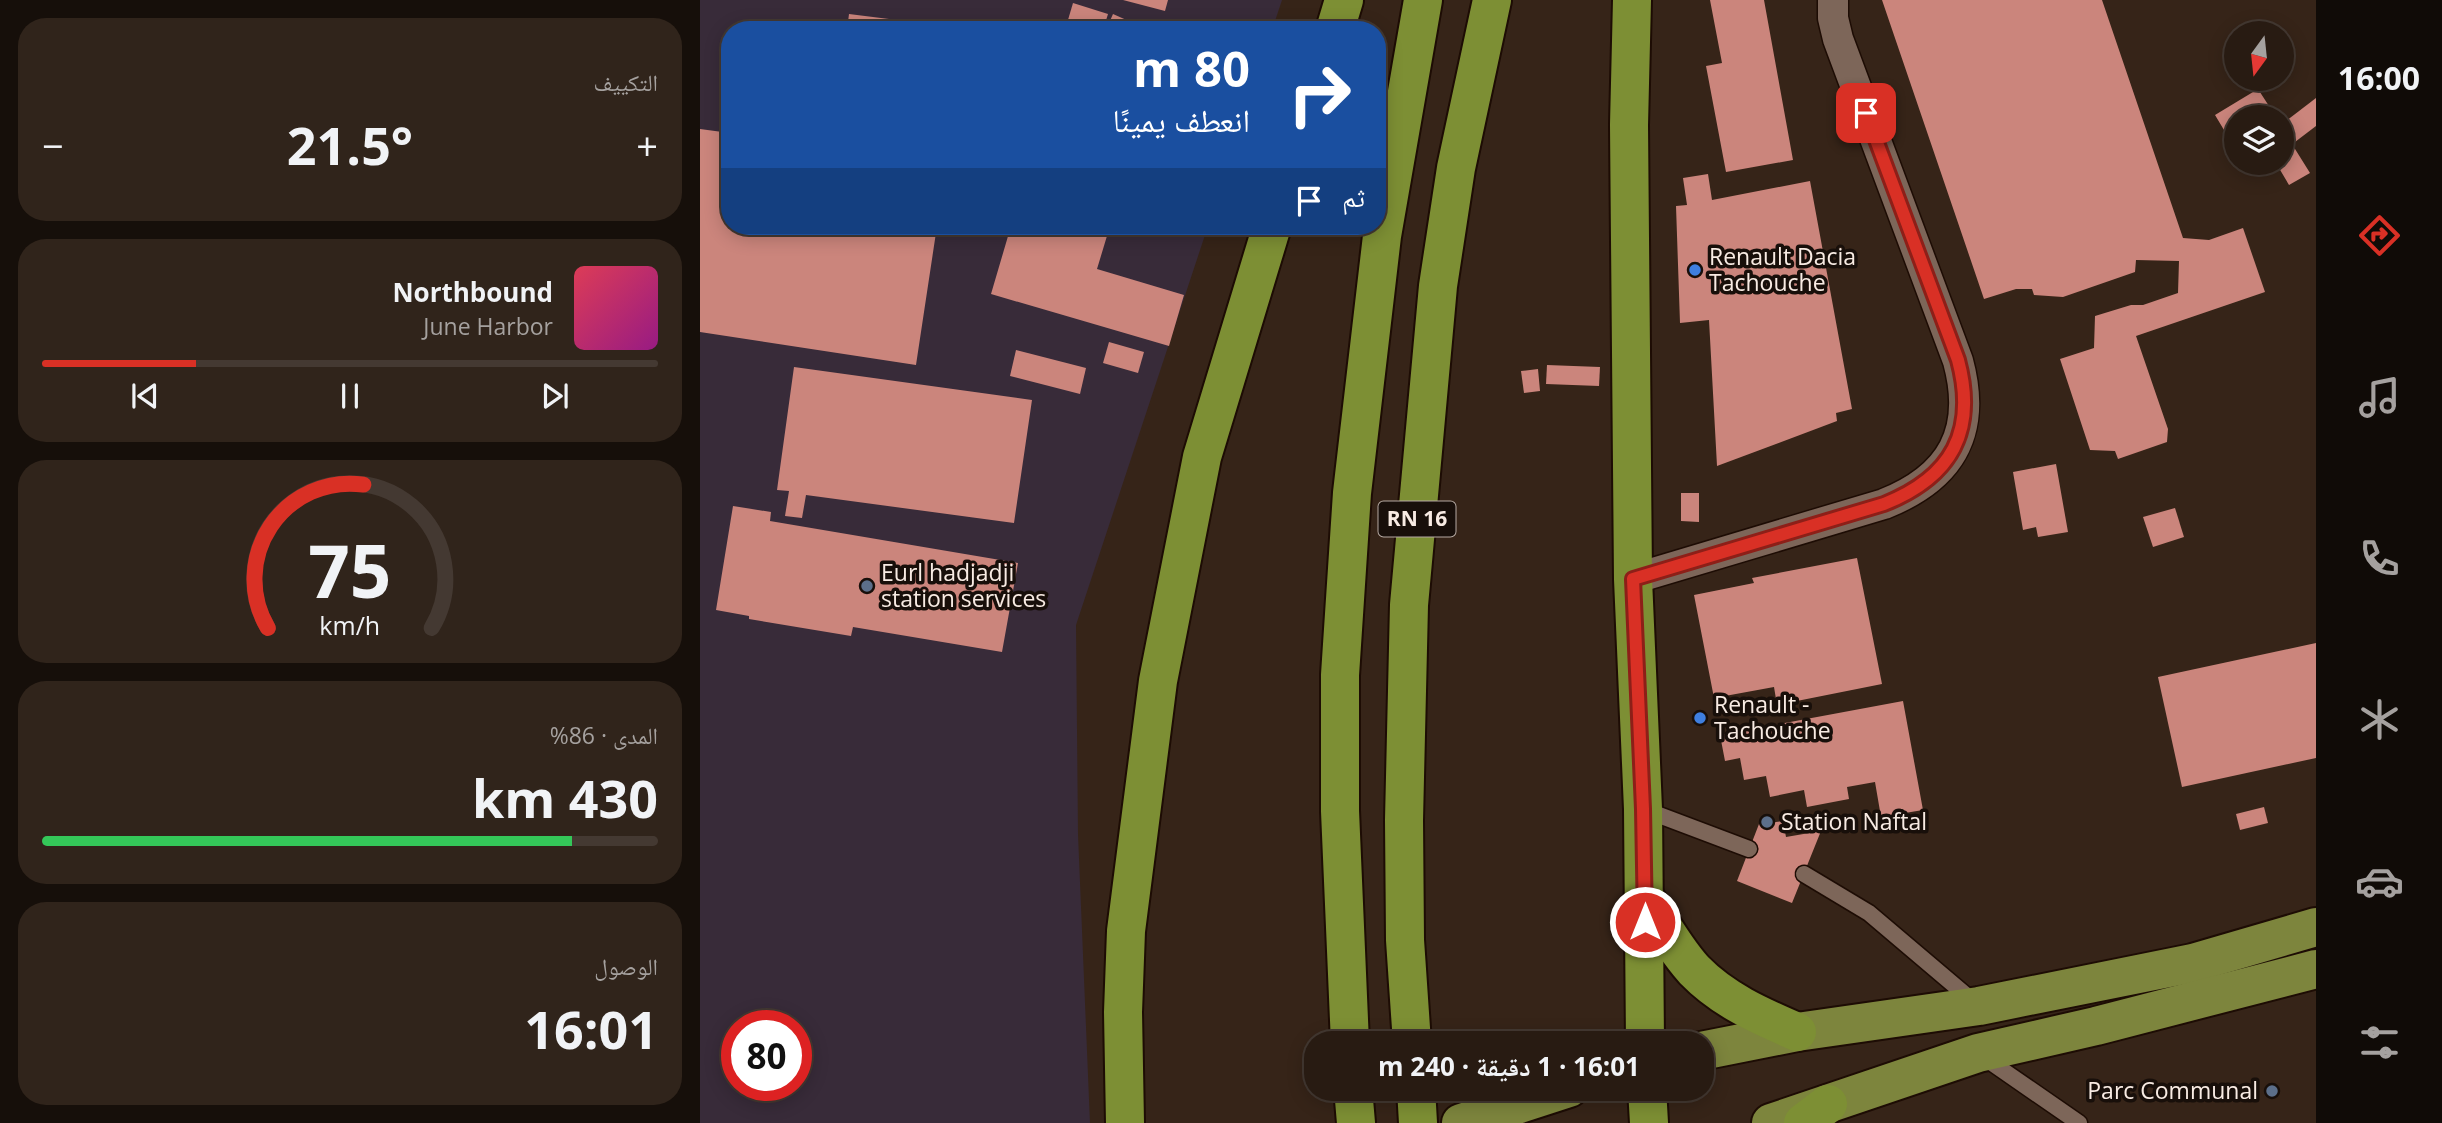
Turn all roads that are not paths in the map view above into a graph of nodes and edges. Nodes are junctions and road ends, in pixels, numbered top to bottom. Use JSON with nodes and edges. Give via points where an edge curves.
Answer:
{"nodes":[{"id":1,"x":1344,"y":0,"type":"edge"},
{"id":2,"x":1423,"y":0,"type":"edge"},
{"id":3,"x":1492,"y":0,"type":"edge"},
{"id":4,"x":1632,"y":0,"type":"edge"},
{"id":5,"x":1833,"y":0,"type":"edge"},
{"id":6,"x":1338,"y":21,"type":"edge"},
{"id":7,"x":1386,"y":213,"type":"edge"},
{"id":8,"x":1269,"y":235,"type":"edge"},
{"id":9,"x":1382,"y":235,"type":"edge"},
{"id":10,"x":1633,"y":579,"type":"junction"},
{"id":11,"x":1643,"y":809,"type":"junction"},
{"id":12,"x":1749,"y":849,"type":"dead end"},
{"id":13,"x":1804,"y":874,"type":"dead end"},
{"id":14,"x":1645,"y":898,"type":"junction"},
{"id":15,"x":2316,"y":927,"type":"edge"},
{"id":16,"x":2316,"y":969,"type":"edge"},
{"id":17,"x":1979,"y":1006,"type":"junction"},
{"id":18,"x":1349,"y":1031,"type":"edge"},
{"id":19,"x":1411,"y":1031,"type":"edge"},
{"id":20,"x":1645,"y":1031,"type":"edge"},
{"id":21,"x":1797,"y":1032,"type":"junction"},
{"id":22,"x":1714,"y":1048,"type":"edge"},
{"id":23,"x":1978,"y":1053,"type":"junction"},
{"id":24,"x":1354,"y":1101,"type":"edge"},
{"id":25,"x":1417,"y":1101,"type":"edge"},
{"id":26,"x":1529,"y":1101,"type":"edge"},
{"id":27,"x":1648,"y":1101,"type":"edge"},
{"id":28,"x":1815,"y":1114,"type":"edge"},
{"id":29,"x":1125,"y":1123,"type":"edge"},
{"id":30,"x":1356,"y":1123,"type":"edge"},
{"id":31,"x":1418,"y":1123,"type":"edge"},
{"id":32,"x":1461,"y":1123,"type":"edge"},
{"id":33,"x":1649,"y":1123,"type":"edge"},
{"id":34,"x":1771,"y":1123,"type":"edge"},
{"id":35,"x":2079,"y":1123,"type":"edge"}],
"edges":[{"from":1,"to":6,"type":"highway"},
{"from":2,"to":7,"type":"highway","number":"RN 16"},
{"from":3,"to":19,"type":"highway","number":"RN 16","via":[[1456,167],[1438,286],[1409,604],[1404,833]]},
{"from":4,"to":10,"type":"highway"},
{"from":5,"to":10,"type":"street","via":[[1838,39],[1958,360],[1965,386],[1959,437],[1930,480],[1909,494]]},
{"from":8,"to":29,"type":"highway","via":[[1202,457],[1158,681],[1126,931]]},
{"from":9,"to":18,"type":"highway","number":"RN 16","via":[[1352,493],[1340,675],[1340,811]]},
{"from":10,"to":11,"type":"highway"},
{"from":11,"to":12,"type":"lane"},
{"from":11,"to":14,"type":"highway"},
{"from":13,"to":17,"type":"lane","via":[[1868,913]]},
{"from":14,"to":20,"type":"highway"},
{"from":14,"to":21,"type":"highway","via":[[1693,969],[1711,985],[1751,1012]]},
{"from":15,"to":17,"type":"main road","via":[[2193,963]]},
{"from":16,"to":23,"type":"main road"},
{"from":17,"to":21,"type":"main road"},
{"from":21,"to":22,"type":"main road"},
{"from":23,"to":28,"type":"main road"},
{"from":23,"to":35,"type":"lane"},
{"from":24,"to":30,"type":"highway"},
{"from":25,"to":31,"type":"highway"},
{"from":26,"to":32,"type":"main road"},
{"from":27,"to":33,"type":"highway"},
{"from":28,"to":34,"type":"main road"}]}
